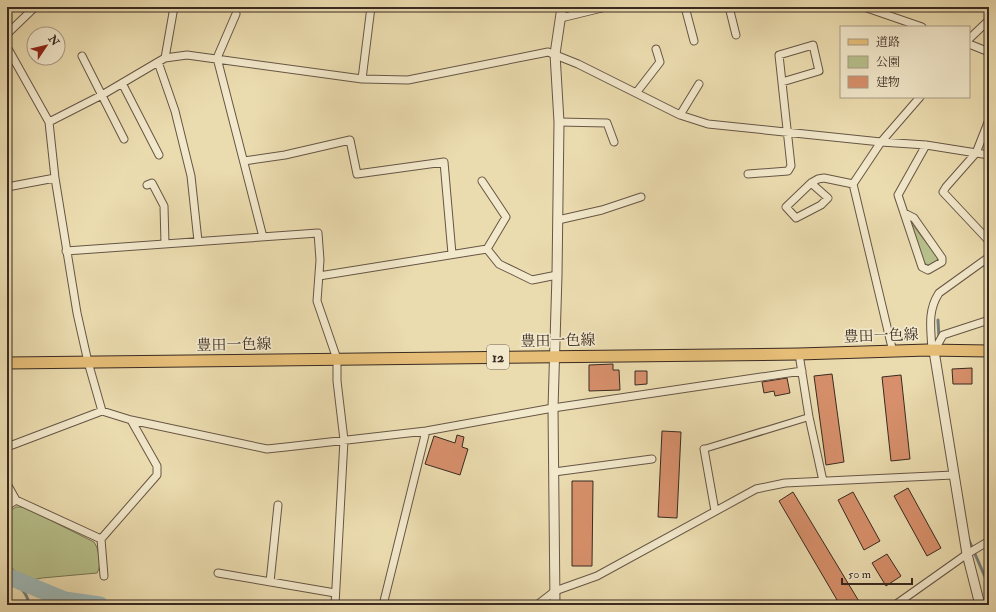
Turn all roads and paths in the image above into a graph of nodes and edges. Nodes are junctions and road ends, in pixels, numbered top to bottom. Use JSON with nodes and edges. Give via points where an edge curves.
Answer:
{"nodes":[{"id":1,"x":35,"y":7,"type":"edge"},
{"id":2,"x":174,"y":7,"type":"edge"},
{"id":3,"x":371,"y":7,"type":"edge"},
{"id":4,"x":562,"y":7,"type":"edge"},
{"id":5,"x":606,"y":7,"type":"edge"},
{"id":6,"x":685,"y":7,"type":"edge"},
{"id":7,"x":729,"y":7,"type":"edge"},
{"id":8,"x":864,"y":7,"type":"edge"},
{"id":9,"x":236,"y":14,"type":"dead end"},
{"id":10,"x":561,"y":18,"type":"junction"},
{"id":11,"x":989,"y":20,"type":"edge"},
{"id":12,"x":919,"y":26,"type":"edge"},
{"id":13,"x":7,"y":34,"type":"edge"},
{"id":14,"x":736,"y":35,"type":"dead end"},
{"id":15,"x":970,"y":38,"type":"edge"},
{"id":16,"x":694,"y":41,"type":"dead end"},
{"id":17,"x":970,"y":44,"type":"edge"},
{"id":18,"x":7,"y":47,"type":"edge"},
{"id":19,"x":656,"y":49,"type":"dead end"},
{"id":20,"x":989,"y":52,"type":"edge"},
{"id":21,"x":554,"y":54,"type":"junction"},
{"id":22,"x":82,"y":56,"type":"dead end"},
{"id":23,"x":165,"y":58,"type":"junction"},
{"id":24,"x":217,"y":58,"type":"junction"},
{"id":25,"x":158,"y":62,"type":"junction"},
{"id":26,"x":362,"y":79,"type":"junction"},
{"id":27,"x":782,"y":82,"type":"junction"},
{"id":28,"x":122,"y":83,"type":"junction"},
{"id":29,"x":699,"y":84,"type":"dead end"},
{"id":30,"x":636,"y":92,"type":"junction"},
{"id":31,"x":102,"y":95,"type":"junction"},
{"id":32,"x":919,"y":98,"type":"edge"},
{"id":33,"x":680,"y":115,"type":"junction"},
{"id":34,"x":989,"y":120,"type":"edge"},
{"id":35,"x":49,"y":122,"type":"junction"},
{"id":36,"x":558,"y":122,"type":"junction"},
{"id":37,"x":788,"y":132,"type":"junction"},
{"id":38,"x":124,"y":139,"type":"dead end"},
{"id":39,"x":614,"y":142,"type":"dead end"},
{"id":40,"x":881,"y":142,"type":"junction"},
{"id":41,"x":926,"y":145,"type":"junction"},
{"id":42,"x":976,"y":153,"type":"junction"},
{"id":43,"x":159,"y":155,"type":"dead end"},
{"id":44,"x":989,"y":155,"type":"edge"},
{"id":45,"x":244,"y":161,"type":"junction"},
{"id":46,"x":748,"y":174,"type":"dead end"},
{"id":47,"x":55,"y":178,"type":"junction"},
{"id":48,"x":482,"y":181,"type":"dead end"},
{"id":49,"x":811,"y":182,"type":"junction"},
{"id":50,"x":853,"y":184,"type":"junction"},
{"id":51,"x":147,"y":186,"type":"dead end"},
{"id":52,"x":7,"y":188,"type":"edge"},
{"id":53,"x":641,"y":197,"type":"dead end"},
{"id":54,"x":904,"y":213,"type":"junction"},
{"id":55,"x":558,"y":220,"type":"junction"},
{"id":56,"x":263,"y":237,"type":"junction"},
{"id":57,"x":198,"y":241,"type":"junction"},
{"id":58,"x":989,"y":242,"type":"edge"},
{"id":59,"x":165,"y":244,"type":"junction"},
{"id":60,"x":487,"y":249,"type":"junction"},
{"id":61,"x":66,"y":250,"type":"junction"},
{"id":62,"x":452,"y":254,"type":"junction"},
{"id":63,"x":989,"y":257,"type":"edge"},
{"id":64,"x":557,"y":275,"type":"junction"},
{"id":65,"x":319,"y":276,"type":"junction"},
{"id":66,"x":989,"y":320,"type":"edge"},
{"id":67,"x":933,"y":350,"type":"junction"},
{"id":68,"x":989,"y":350,"type":"edge"},
{"id":69,"x":893,"y":352,"type":"junction"},
{"id":70,"x":799,"y":354,"type":"junction"},
{"id":71,"x":554,"y":356,"type":"junction"},
{"id":72,"x":337,"y":359,"type":"junction"},
{"id":73,"x":88,"y":362,"type":"junction"},
{"id":74,"x":7,"y":363,"type":"edge"},
{"id":75,"x":802,"y":371,"type":"junction"},
{"id":76,"x":553,"y":408,"type":"junction"},
{"id":77,"x":102,"y":411,"type":"junction"},
{"id":78,"x":809,"y":417,"type":"junction"},
{"id":79,"x":130,"y":420,"type":"junction"},
{"id":80,"x":426,"y":431,"type":"junction"},
{"id":81,"x":344,"y":440,"type":"junction"},
{"id":82,"x":7,"y":447,"type":"edge"},
{"id":83,"x":704,"y":449,"type":"joint"},
{"id":84,"x":652,"y":459,"type":"dead end"},
{"id":85,"x":554,"y":472,"type":"junction"},
{"id":86,"x":953,"y":475,"type":"junction"},
{"id":87,"x":823,"y":481,"type":"junction"},
{"id":88,"x":7,"y":484,"type":"edge"},
{"id":89,"x":16,"y":500,"type":"junction"},
{"id":90,"x":278,"y":505,"type":"dead end"},
{"id":91,"x":7,"y":506,"type":"edge"},
{"id":92,"x":715,"y":511,"type":"junction"},
{"id":93,"x":101,"y":540,"type":"junction"},
{"id":94,"x":989,"y":541,"type":"edge"},
{"id":95,"x":967,"y":554,"type":"junction"},
{"id":96,"x":218,"y":573,"type":"dead end"},
{"id":97,"x":104,"y":576,"type":"dead end"},
{"id":98,"x":270,"y":582,"type":"junction"},
{"id":99,"x":555,"y":591,"type":"junction"},
{"id":100,"x":335,"y":593,"type":"junction"},
{"id":101,"x":336,"y":605,"type":"edge"},
{"id":102,"x":383,"y":605,"type":"edge"},
{"id":103,"x":537,"y":605,"type":"edge"},
{"id":104,"x":554,"y":605,"type":"edge"},
{"id":105,"x":895,"y":605,"type":"edge"},
{"id":106,"x":980,"y":605,"type":"edge"}],
"edges":[{"from":1,"to":13,"type":"street"},
{"from":2,"to":23,"type":"street"},
{"from":3,"to":26,"type":"street"},
{"from":4,"to":10,"type":"street"},
{"from":5,"to":10,"type":"street"},
{"from":6,"to":16,"type":"street"},
{"from":7,"to":14,"type":"street"},
{"from":8,"to":12,"type":"street"},
{"from":9,"to":24,"type":"street"},
{"from":10,"to":21,"type":"street"},
{"from":11,"to":15,"type":"street"},
{"from":17,"to":20,"type":"street"},
{"from":18,"to":35,"type":"street"},
{"from":19,"to":30,"type":"street","via":[[660,62]]},
{"from":21,"to":26,"type":"street","via":[[548,52],[408,80]]},
{"from":21,"to":30,"type":"street"},
{"from":21,"to":36,"type":"street"},
{"from":22,"to":31,"type":"street"},
{"from":23,"to":24,"type":"street","via":[[187,55]]},
{"from":23,"to":25,"type":"street"},
{"from":24,"to":26,"type":"street"},
{"from":24,"to":45,"type":"street"},
{"from":25,"to":28,"type":"street"},
{"from":25,"to":57,"type":"street","via":[[175,111],[191,176]]},
{"from":27,"to":27,"type":"street","via":[[779,55],[813,45],[819,71]]},
{"from":27,"to":37,"type":"street"},
{"from":28,"to":31,"type":"street"},
{"from":28,"to":43,"type":"street"},
{"from":29,"to":33,"type":"street"},
{"from":30,"to":33,"type":"street"},
{"from":31,"to":35,"type":"street"},
{"from":31,"to":38,"type":"street"},
{"from":32,"to":40,"type":"street"},
{"from":33,"to":37,"type":"street","via":[[708,124]]},
{"from":34,"to":42,"type":"street"},
{"from":35,"to":47,"type":"street"},
{"from":36,"to":39,"type":"street","via":[[607,123]]},
{"from":36,"to":55,"type":"street"},
{"from":37,"to":40,"type":"street"},
{"from":37,"to":46,"type":"street","via":[[791,166],[788,171]]},
{"from":40,"to":41,"type":"street"},
{"from":40,"to":50,"type":"street"},
{"from":41,"to":42,"type":"street"},
{"from":41,"to":54,"type":"street","via":[[898,195]]},
{"from":42,"to":44,"type":"street"},
{"from":42,"to":58,"type":"street","via":[[943,192]]},
{"from":45,"to":56,"type":"street"},
{"from":45,"to":62,"type":"street","via":[[285,155],[350,140],[357,174],[444,162]]},
{"from":47,"to":52,"type":"street"},
{"from":47,"to":61,"type":"street"},
{"from":48,"to":60,"type":"street","via":[[506,217]]},
{"from":49,"to":49,"type":"street","via":[[786,207],[796,218],[821,205],[828,198]]},
{"from":49,"to":50,"type":"street","via":[[824,178]]},
{"from":50,"to":69,"type":"street"},
{"from":51,"to":59,"type":"street","via":[[152,182],[164,206]]},
{"from":53,"to":55,"type":"street","via":[[602,210]]},
{"from":54,"to":54,"type":"street","via":[[922,268],[928,270],[942,262],[942,258],[914,218]]},
{"from":55,"to":64,"type":"street"},
{"from":56,"to":57,"type":"street"},
{"from":56,"to":65,"type":"street","via":[[318,233]]},
{"from":57,"to":59,"type":"street"},
{"from":59,"to":61,"type":"street"},
{"from":60,"to":62,"type":"street"},
{"from":60,"to":64,"type":"street","via":[[499,264],[532,280]]},
{"from":61,"to":73,"type":"street"},
{"from":62,"to":65,"type":"street"},
{"from":63,"to":67,"type":"street","via":[[943,289],[933,301],[930,312]]},
{"from":64,"to":71,"type":"street"},
{"from":65,"to":72,"type":"street","via":[[317,301]]},
{"from":66,"to":67,"type":"street","via":[[943,335]]},
{"from":67,"to":68,"type":"main road","name":"豊田一色線","number":"12"},
{"from":67,"to":69,"type":"main road","name":"豊田一色線","number":"12"},
{"from":67,"to":86,"type":"street"},
{"from":69,"to":70,"type":"main road","name":"豊田一色線","number":"12"},
{"from":70,"to":71,"type":"main road","name":"豊田一色線","number":"12"},
{"from":70,"to":75,"type":"street"},
{"from":71,"to":72,"type":"main road","name":"豊田一色線","number":"12"},
{"from":71,"to":76,"type":"street"},
{"from":72,"to":73,"type":"main road","name":"豊田一色線","number":"12"},
{"from":72,"to":81,"type":"street"},
{"from":73,"to":74,"type":"main road","name":"豊田一色線","number":"12"},
{"from":73,"to":77,"type":"street"},
{"from":75,"to":76,"type":"street"},
{"from":75,"to":78,"type":"street"},
{"from":76,"to":80,"type":"street"},
{"from":76,"to":85,"type":"street"},
{"from":77,"to":79,"type":"street"},
{"from":77,"to":82,"type":"street"},
{"from":78,"to":83,"type":"street"},
{"from":78,"to":87,"type":"street"},
{"from":79,"to":81,"type":"street","via":[[267,449]]},
{"from":79,"to":93,"type":"street","via":[[158,466],[157,475]]},
{"from":80,"to":81,"type":"street"},
{"from":80,"to":102,"type":"street"},
{"from":81,"to":100,"type":"street"},
{"from":83,"to":92,"type":"street"},
{"from":84,"to":85,"type":"street"},
{"from":85,"to":99,"type":"street"},
{"from":86,"to":87,"type":"street"},
{"from":86,"to":95,"type":"street"},
{"from":87,"to":92,"type":"street","via":[[756,489]]},
{"from":88,"to":89,"type":"street"},
{"from":89,"to":91,"type":"street"},
{"from":89,"to":93,"type":"street"},
{"from":90,"to":98,"type":"street"},
{"from":92,"to":99,"type":"street","via":[[597,576]]},
{"from":93,"to":97,"type":"street"},
{"from":94,"to":95,"type":"street"},
{"from":95,"to":105,"type":"street"},
{"from":95,"to":106,"type":"street"},
{"from":96,"to":98,"type":"street"},
{"from":98,"to":100,"type":"street"},
{"from":99,"to":103,"type":"street"},
{"from":99,"to":104,"type":"street"},
{"from":100,"to":101,"type":"street"}]}
